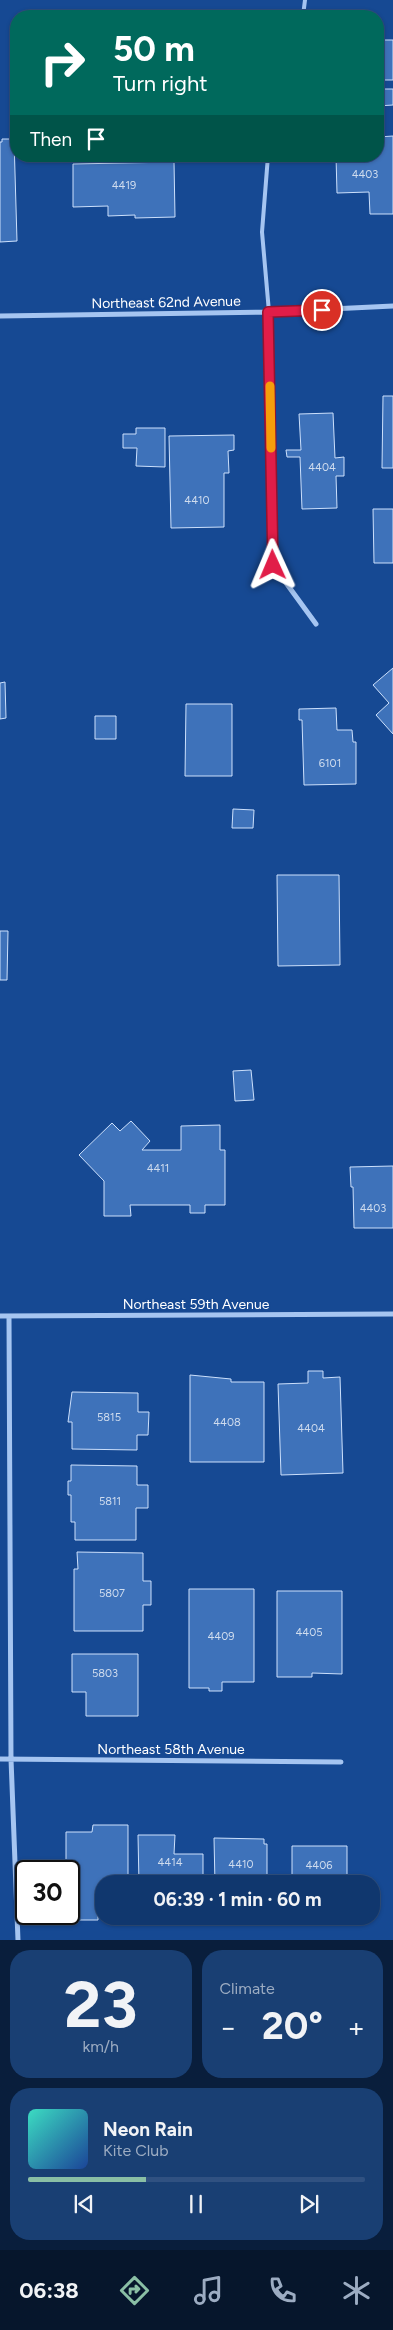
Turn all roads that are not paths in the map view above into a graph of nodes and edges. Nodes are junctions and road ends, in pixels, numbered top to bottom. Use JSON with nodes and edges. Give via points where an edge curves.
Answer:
{"nodes":[{"id":1,"x":268,"y":162,"type":"edge"},
{"id":2,"x":393,"y":306,"type":"edge"},
{"id":3,"x":268,"y":312,"type":"junction"},
{"id":4,"x":0,"y":316,"type":"edge"},
{"id":5,"x":316,"y":624,"type":"dead end"},
{"id":6,"x":393,"y":1314,"type":"edge"},
{"id":7,"x":0,"y":1316,"type":"edge"},
{"id":8,"x":9,"y":1316,"type":"junction"},
{"id":9,"x":0,"y":1759,"type":"edge"},
{"id":10,"x":11,"y":1759,"type":"junction"},
{"id":11,"x":341,"y":1762,"type":"dead end"},
{"id":12,"x":18,"y":1940,"type":"edge"}],
"edges":[{"from":1,"to":3,"type":"lane","via":[[262,232]]},
{"from":2,"to":3,"type":"street","name":"Northeast 62nd Avenue"},
{"from":3,"to":4,"type":"street","name":"Northeast 62nd Avenue"},
{"from":3,"to":5,"type":"street","via":[[273,565]]},
{"from":6,"to":8,"type":"street","name":"Northeast 59th Avenue"},
{"from":7,"to":8,"type":"street","name":"Northeast 59th Avenue"},
{"from":8,"to":10,"type":"street"},
{"from":9,"to":10,"type":"street","name":"Northeast 58th Avenue"},
{"from":10,"to":11,"type":"street","name":"Northeast 58th Avenue"},
{"from":10,"to":12,"type":"street"}]}
